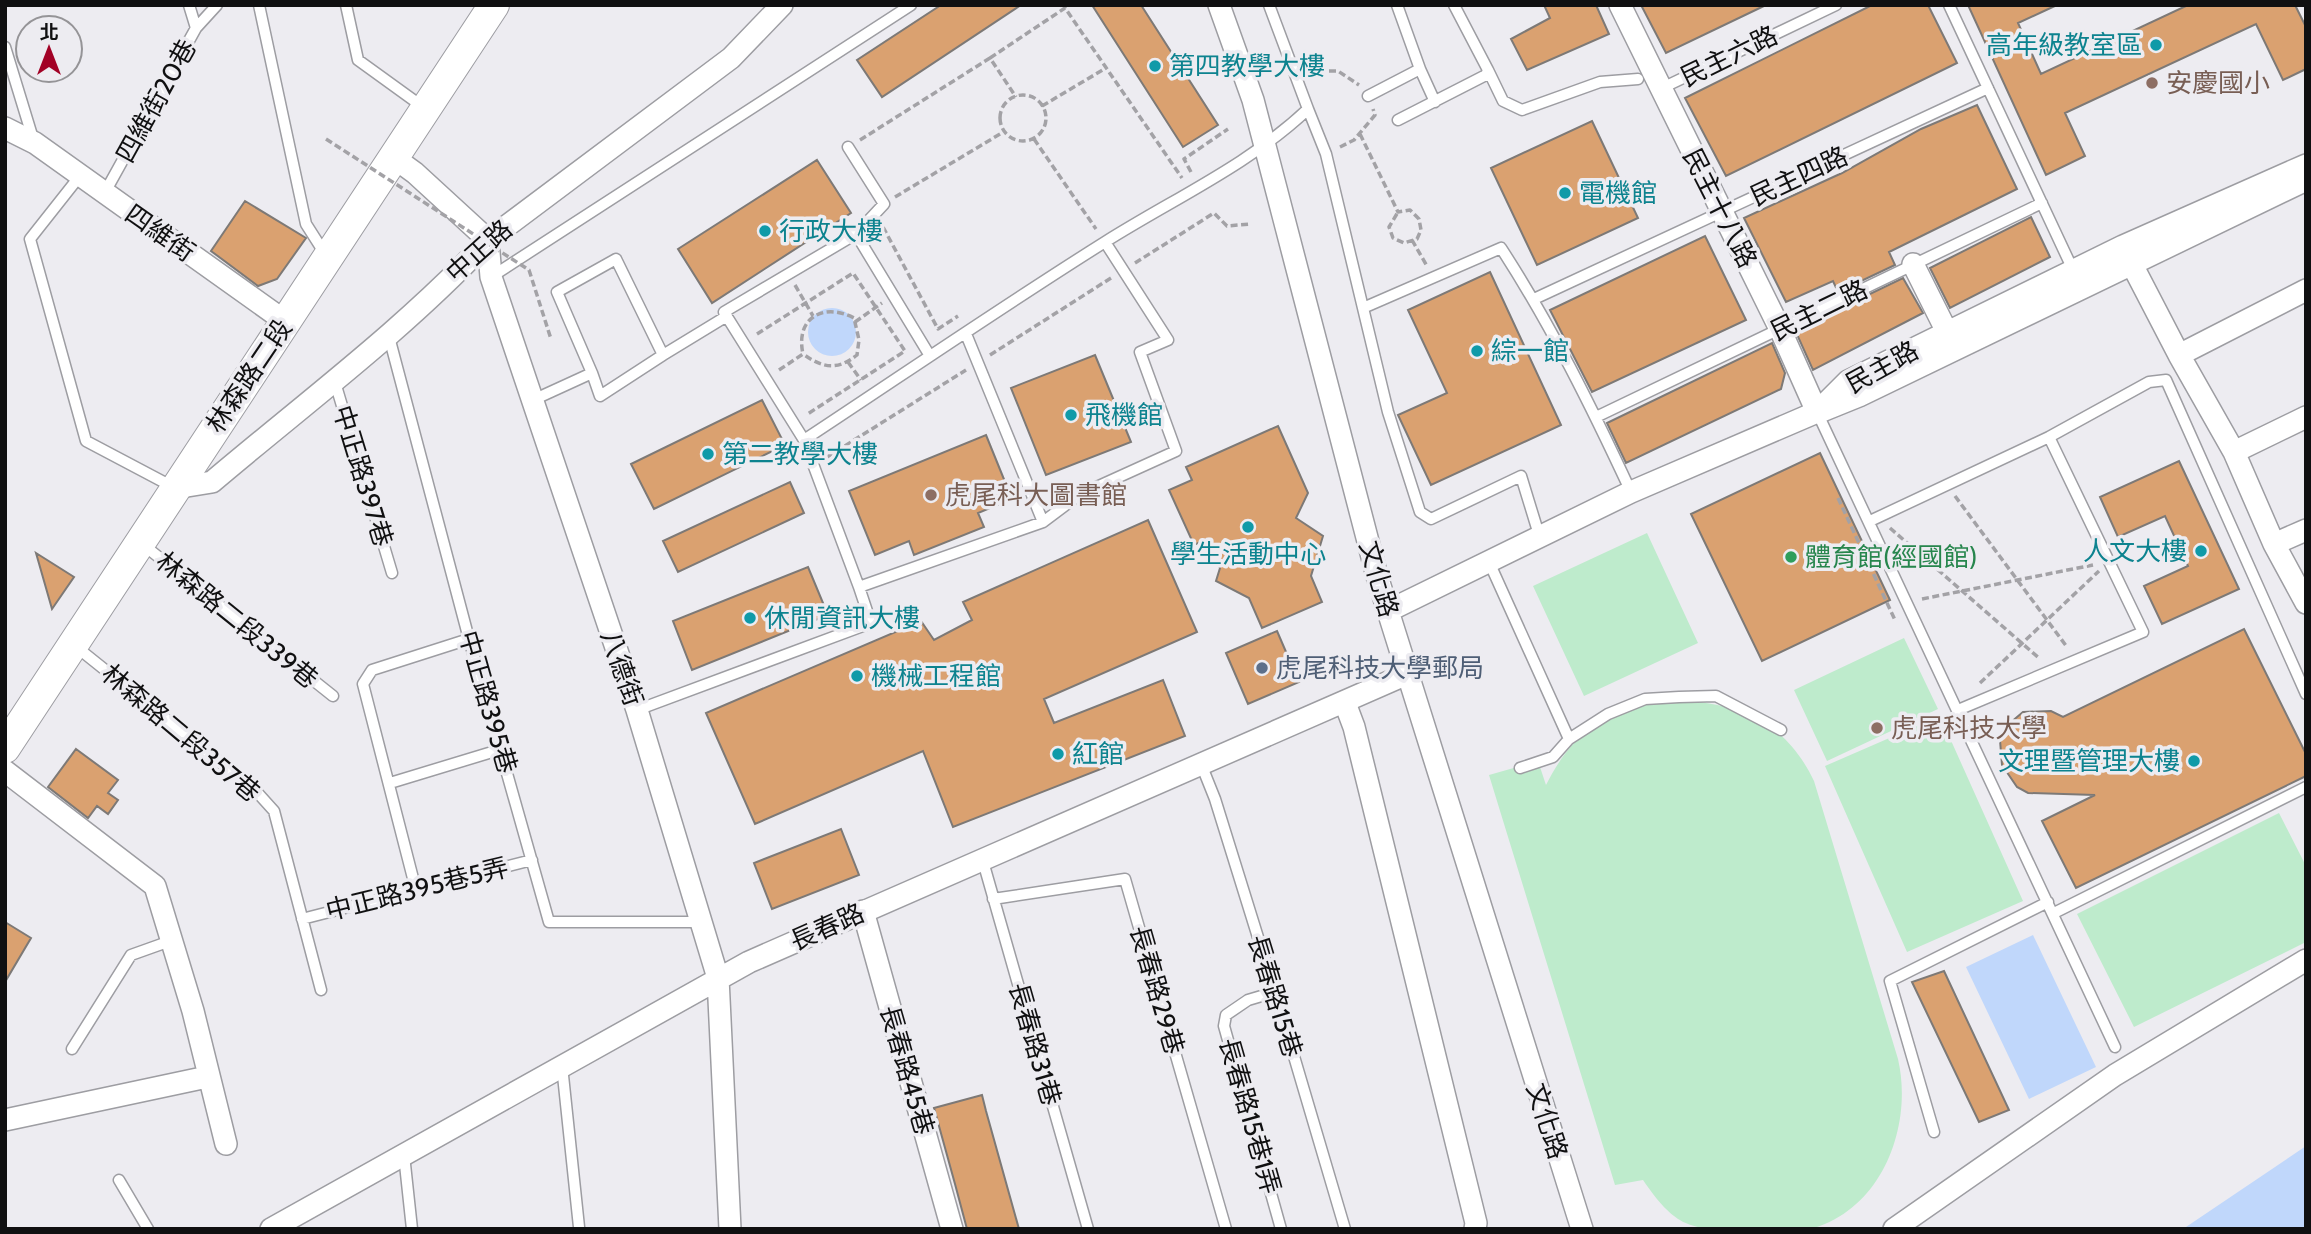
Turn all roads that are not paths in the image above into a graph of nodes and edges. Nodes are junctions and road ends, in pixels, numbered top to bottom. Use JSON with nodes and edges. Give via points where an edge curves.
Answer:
{"nodes":[{"id":1,"x":189,"y":5,"type":"edge"},
{"id":2,"x":217,"y":5,"type":"edge"},
{"id":3,"x":259,"y":5,"type":"edge"},
{"id":4,"x":346,"y":5,"type":"edge"},
{"id":5,"x":494,"y":5,"type":"edge"},
{"id":6,"x":782,"y":5,"type":"edge"},
{"id":7,"x":911,"y":5,"type":"edge"},
{"id":8,"x":1219,"y":5,"type":"edge"},
{"id":9,"x":1269,"y":5,"type":"edge"},
{"id":10,"x":1397,"y":5,"type":"edge"},
{"id":11,"x":1454,"y":5,"type":"edge"},
{"id":12,"x":1620,"y":5,"type":"edge"},
{"id":13,"x":1836,"y":5,"type":"edge"},
{"id":14,"x":1949,"y":5,"type":"edge"},
{"id":15,"x":196,"y":28,"type":"junction"},
{"id":16,"x":5,"y":47,"type":"edge"},
{"id":17,"x":1420,"y":69,"type":"junction"},
{"id":18,"x":1488,"y":71,"type":"junction"},
{"id":19,"x":1638,"y":79,"type":"dead end"},
{"id":20,"x":1988,"y":88,"type":"junction"},
{"id":21,"x":1660,"y":89,"type":"junction"},
{"id":22,"x":1368,"y":96,"type":"road end"},
{"id":23,"x":1435,"y":102,"type":"junction"},
{"id":24,"x":426,"y":108,"type":"junction"},
{"id":25,"x":1308,"y":109,"type":"junction"},
{"id":26,"x":1398,"y":120,"type":"dead end"},
{"id":27,"x":5,"y":128,"type":"edge"},
{"id":28,"x":35,"y":143,"type":"junction"},
{"id":29,"x":1265,"y":146,"type":"junction"},
{"id":30,"x":848,"y":147,"type":"road end"},
{"id":31,"x":393,"y":157,"type":"junction"},
{"id":32,"x":2306,"y":165,"type":"edge"},
{"id":33,"x":79,"y":177,"type":"junction"},
{"id":34,"x":2306,"y":180,"type":"edge"},
{"id":35,"x":104,"y":194,"type":"junction"},
{"id":36,"x":2042,"y":203,"type":"junction"},
{"id":37,"x":1723,"y":211,"type":"junction"},
{"id":38,"x":856,"y":234,"type":"junction"},
{"id":39,"x":488,"y":240,"type":"junction"},
{"id":40,"x":1105,"y":242,"type":"junction"},
{"id":41,"x":2127,"y":255,"type":"junction"},
{"id":42,"x":328,"y":259,"type":"junction"},
{"id":43,"x":1913,"y":264,"type":"junction"},
{"id":44,"x":491,"y":277,"type":"junction"},
{"id":45,"x":2077,"y":279,"type":"junction"},
{"id":46,"x":2306,"y":290,"type":"edge"},
{"id":47,"x":1534,"y":299,"type":"junction"},
{"id":48,"x":1363,"y":308,"type":"junction"},
{"id":49,"x":727,"y":316,"type":"junction"},
{"id":50,"x":286,"y":322,"type":"junction"},
{"id":51,"x":1780,"y":329,"type":"junction"},
{"id":52,"x":388,"y":333,"type":"junction"},
{"id":53,"x":966,"y":334,"type":"junction"},
{"id":54,"x":1952,"y":341,"type":"junction"},
{"id":55,"x":663,"y":355,"type":"junction"},
{"id":56,"x":2179,"y":355,"type":"junction"},
{"id":57,"x":930,"y":356,"type":"junction"},
{"id":58,"x":592,"y":373,"type":"junction"},
{"id":59,"x":334,"y":379,"type":"junction"},
{"id":60,"x":533,"y":400,"type":"junction"},
{"id":61,"x":1817,"y":412,"type":"junction"},
{"id":62,"x":1596,"y":417,"type":"junction"},
{"id":63,"x":2306,"y":417,"type":"edge"},
{"id":64,"x":2049,"y":437,"type":"junction"},
{"id":65,"x":804,"y":440,"type":"junction"},
{"id":66,"x":2234,"y":452,"type":"junction"},
{"id":67,"x":175,"y":488,"type":"junction"},
{"id":68,"x":1631,"y":492,"type":"junction"},
{"id":69,"x":1874,"y":519,"type":"junction"},
{"id":70,"x":1043,"y":522,"type":"junction"},
{"id":71,"x":2306,"y":530,"type":"edge"},
{"id":72,"x":1540,"y":538,"type":"junction"},
{"id":73,"x":141,"y":543,"type":"junction"},
{"id":74,"x":2274,"y":544,"type":"junction"},
{"id":75,"x":1489,"y":562,"type":"junction"},
{"id":76,"x":393,"y":573,"type":"dead end"},
{"id":77,"x":859,"y":587,"type":"junction"},
{"id":78,"x":2306,"y":603,"type":"edge"},
{"id":79,"x":1388,"y":611,"type":"junction"},
{"id":80,"x":469,"y":639,"type":"junction"},
{"id":81,"x":74,"y":645,"type":"junction"},
{"id":82,"x":1406,"y":674,"type":"junction"},
{"id":83,"x":2306,"y":694,"type":"edge"},
{"id":84,"x":332,"y":696,"type":"dead end"},
{"id":85,"x":1345,"y":704,"type":"junction"},
{"id":86,"x":1957,"y":709,"type":"junction"},
{"id":87,"x":637,"y":710,"type":"junction"},
{"id":88,"x":1781,"y":730,"type":"dead end"},
{"id":89,"x":1569,"y":739,"type":"junction"},
{"id":90,"x":5,"y":748,"type":"edge"},
{"id":91,"x":502,"y":749,"type":"junction"},
{"id":92,"x":1201,"y":764,"type":"junction"},
{"id":93,"x":1520,"y":768,"type":"dead end"},
{"id":94,"x":5,"y":771,"type":"edge"},
{"id":95,"x":390,"y":783,"type":"junction"},
{"id":96,"x":2306,"y":787,"type":"edge"},
{"id":97,"x":982,"y":858,"type":"junction"},
{"id":98,"x":532,"y":860,"type":"junction"},
{"id":99,"x":416,"y":890,"type":"junction"},
{"id":100,"x":993,"y":899,"type":"junction"},
{"id":101,"x":2048,"y":902,"type":"junction"},
{"id":102,"x":863,"y":911,"type":"junction"},
{"id":103,"x":2054,"y":913,"type":"junction"},
{"id":104,"x":302,"y":919,"type":"junction"},
{"id":105,"x":703,"y":922,"type":"junction"},
{"id":106,"x":173,"y":940,"type":"junction"},
{"id":107,"x":2306,"y":960,"type":"edge"},
{"id":108,"x":718,"y":978,"type":"junction"},
{"id":109,"x":321,"y":990,"type":"dead end"},
{"id":110,"x":1275,"y":992,"type":"junction"},
{"id":111,"x":2115,"y":1047,"type":"dead end"},
{"id":112,"x":72,"y":1049,"type":"dead end"},
{"id":113,"x":562,"y":1066,"type":"junction"},
{"id":114,"x":208,"y":1077,"type":"junction"},
{"id":115,"x":5,"y":1120,"type":"edge"},
{"id":116,"x":1934,"y":1132,"type":"dead end"},
{"id":117,"x":226,"y":1144,"type":"dead end"},
{"id":118,"x":404,"y":1154,"type":"junction"},
{"id":119,"x":119,"y":1180,"type":"dead end"},
{"id":120,"x":579,"y":1227,"type":"edge"},
{"id":121,"x":148,"y":1229,"type":"edge"},
{"id":122,"x":271,"y":1229,"type":"edge"},
{"id":123,"x":412,"y":1229,"type":"edge"},
{"id":124,"x":730,"y":1229,"type":"edge"},
{"id":125,"x":952,"y":1229,"type":"edge"},
{"id":126,"x":1088,"y":1229,"type":"edge"},
{"id":127,"x":1226,"y":1229,"type":"edge"},
{"id":128,"x":1281,"y":1229,"type":"edge"},
{"id":129,"x":1345,"y":1229,"type":"edge"},
{"id":130,"x":1475,"y":1229,"type":"edge"},
{"id":131,"x":1581,"y":1229,"type":"edge"},
{"id":132,"x":1894,"y":1229,"type":"edge"}],
"edges":[{"from":1,"to":15,"type":"lane","name":"四維街20巷"},
{"from":2,"to":15,"type":"lane"},
{"from":3,"to":42,"type":"lane","via":[[306,224]]},
{"from":4,"to":24,"type":"lane","via":[[358,60]]},
{"from":5,"to":24,"type":"main road","name":"林森路二段"},
{"from":6,"to":39,"type":"street","name":"中正路","via":[[731,58]]},
{"from":7,"to":44,"type":"lane"},
{"from":8,"to":29,"type":"street","name":"文化路"},
{"from":9,"to":25,"type":"lane"},
{"from":10,"to":17,"type":"lane"},
{"from":11,"to":18,"type":"lane"},
{"from":12,"to":21,"type":"street","name":"民主十八路"},
{"from":13,"to":21,"type":"lane","name":"民主六路"},
{"from":14,"to":20,"type":"lane"},
{"from":15,"to":35,"type":"lane","name":"四維街20巷"},
{"from":16,"to":28,"type":"lane"},
{"from":17,"to":22,"type":"lane"},
{"from":17,"to":23,"type":"lane"},
{"from":18,"to":19,"type":"lane","via":[[1503,101],[1522,110],[1600,82]]},
{"from":18,"to":23,"type":"lane"},
{"from":20,"to":36,"type":"lane"},
{"from":20,"to":37,"type":"lane","name":"民主四路"},
{"from":21,"to":37,"type":"street","name":"民主十八路"},
{"from":23,"to":26,"type":"lane"},
{"from":24,"to":31,"type":"main road","name":"林森路二段"},
{"from":25,"to":29,"type":"lane"},
{"from":25,"to":48,"type":"lane","via":[[1326,154]]},
{"from":27,"to":28,"type":"street","name":"四維街"},
{"from":28,"to":33,"type":"street","name":"四維街"},
{"from":29,"to":40,"type":"lane"},
{"from":29,"to":79,"type":"street","name":"文化路"},
{"from":30,"to":38,"type":"lane","via":[[884,204]]},
{"from":31,"to":39,"type":"street"},
{"from":31,"to":42,"type":"main road","name":"林森路二段"},
{"from":32,"to":41,"type":"street","name":"民主路"},
{"from":33,"to":35,"type":"street","name":"四維街"},
{"from":33,"to":67,"type":"lane","via":[[30,239],[86,441]]},
{"from":34,"to":41,"type":"street"},
{"from":35,"to":50,"type":"street","name":"四維街"},
{"from":36,"to":43,"type":"lane","name":"民主二路"},
{"from":36,"to":45,"type":"lane"},
{"from":37,"to":47,"type":"lane","name":"民主四路"},
{"from":37,"to":51,"type":"street","name":"民主十八路"},
{"from":38,"to":49,"type":"lane","via":[[724,312]]},
{"from":38,"to":57,"type":"lane"},
{"from":39,"to":44,"type":"street","name":"八德街"},
{"from":39,"to":52,"type":"street","name":"中正路"},
{"from":40,"to":53,"type":"lane"},
{"from":40,"to":70,"type":"lane","via":[[1168,340],[1140,352],[1176,451],[1079,495]]},
{"from":41,"to":45,"type":"street","name":"民主路"},
{"from":41,"to":56,"type":"street"},
{"from":42,"to":50,"type":"main road","name":"林森路二段"},
{"from":43,"to":51,"type":"lane","name":"民主二路"},
{"from":43,"to":54,"type":"street"},
{"from":44,"to":60,"type":"street","name":"八德街"},
{"from":45,"to":54,"type":"street","name":"民主路"},
{"from":46,"to":56,"type":"street"},
{"from":47,"to":48,"type":"lane","via":[[1501,248]]},
{"from":47,"to":62,"type":"lane"},
{"from":48,"to":72,"type":"lane","via":[[1388,412],[1420,512],[1431,519],[1521,476]]},
{"from":49,"to":55,"type":"lane"},
{"from":49,"to":65,"type":"lane"},
{"from":50,"to":67,"type":"main road","name":"林森路二段"},
{"from":51,"to":61,"type":"street","name":"民主十八路"},
{"from":51,"to":62,"type":"lane","name":"民主二路"},
{"from":52,"to":59,"type":"street","name":"中正路"},
{"from":52,"to":80,"type":"lane","name":"中正路395巷"},
{"from":53,"to":57,"type":"lane"},
{"from":53,"to":70,"type":"lane"},
{"from":54,"to":61,"type":"street","name":"民主路","via":[[1848,381]]},
{"from":55,"to":58,"type":"lane","via":[[600,396]]},
{"from":55,"to":58,"type":"lane","via":[[616,259],[557,292]]},
{"from":56,"to":66,"type":"street"},
{"from":57,"to":65,"type":"lane"},
{"from":58,"to":60,"type":"lane"},
{"from":59,"to":67,"type":"street","name":"中正路","via":[[212,482]]},
{"from":59,"to":76,"type":"lane","name":"中正路397巷"},
{"from":60,"to":87,"type":"street","name":"八德街"},
{"from":61,"to":68,"type":"street","name":"民主路"},
{"from":61,"to":69,"type":"lane"},
{"from":62,"to":68,"type":"lane"},
{"from":63,"to":66,"type":"street"},
{"from":64,"to":69,"type":"lane"},
{"from":64,"to":83,"type":"lane","via":[[2149,382],[2166,380]]},
{"from":64,"to":86,"type":"lane","via":[[2143,632]]},
{"from":65,"to":77,"type":"lane"},
{"from":66,"to":74,"type":"street"},
{"from":67,"to":73,"type":"main road","name":"林森路二段"},
{"from":68,"to":72,"type":"street","name":"民主路"},
{"from":69,"to":86,"type":"lane"},
{"from":70,"to":77,"type":"lane"},
{"from":71,"to":74,"type":"street"},
{"from":72,"to":75,"type":"street","name":"民主路"},
{"from":73,"to":81,"type":"main road","name":"林森路二段"},
{"from":73,"to":84,"type":"lane","name":"林森路二段339巷"},
{"from":74,"to":78,"type":"street"},
{"from":75,"to":79,"type":"street","name":"民主路"},
{"from":75,"to":89,"type":"lane"},
{"from":77,"to":87,"type":"lane","via":[[870,623]]},
{"from":79,"to":82,"type":"street","name":"文化路"},
{"from":80,"to":91,"type":"lane","name":"中正路395巷"},
{"from":80,"to":95,"type":"lane","via":[[372,670],[363,684]]},
{"from":81,"to":90,"type":"main road","name":"林森路二段"},
{"from":81,"to":104,"type":"lane","name":"林森路二段357巷","via":[[256,791],[274,811]]},
{"from":82,"to":85,"type":"street","name":"長春路"},
{"from":82,"to":131,"type":"street","name":"文化路"},
{"from":85,"to":92,"type":"street","name":"長春路"},
{"from":85,"to":130,"type":"street"},
{"from":86,"to":101,"type":"lane"},
{"from":87,"to":105,"type":"street","name":"八德街"},
{"from":88,"to":89,"type":"lane","via":[[1716,696],[1679,697],[1645,699],[1608,714]]},
{"from":89,"to":93,"type":"lane","via":[[1553,757]]},
{"from":91,"to":95,"type":"lane"},
{"from":91,"to":98,"type":"lane","name":"中正路395巷"},
{"from":92,"to":97,"type":"street","name":"長春路"},
{"from":92,"to":110,"type":"lane","name":"長春路15巷"},
{"from":94,"to":106,"type":"street","via":[[155,886]]},
{"from":95,"to":99,"type":"lane"},
{"from":96,"to":103,"type":"lane"},
{"from":97,"to":100,"type":"lane","name":"長春路31巷"},
{"from":97,"to":102,"type":"street","name":"長春路"},
{"from":98,"to":99,"type":"lane","name":"中正路395巷5弄"},
{"from":98,"to":105,"type":"lane","name":"中正路395巷","via":[[549,922]]},
{"from":99,"to":104,"type":"lane","name":"中正路395巷5弄"},
{"from":100,"to":126,"type":"lane","name":"長春路31巷"},
{"from":100,"to":127,"type":"lane","name":"長春路29巷","via":[[1125,879]]},
{"from":101,"to":103,"type":"lane"},
{"from":101,"to":116,"type":"lane","via":[[1890,981]]},
{"from":102,"to":108,"type":"street","name":"長春路"},
{"from":102,"to":125,"type":"street","name":"長春路45巷"},
{"from":103,"to":111,"type":"lane"},
{"from":104,"to":109,"type":"lane","name":"林森路二段357巷"},
{"from":105,"to":108,"type":"street","name":"八德街"},
{"from":106,"to":112,"type":"lane","via":[[131,954]]},
{"from":106,"to":114,"type":"street"},
{"from":107,"to":132,"type":"street","via":[[2115,1075]]},
{"from":108,"to":113,"type":"street","name":"長春路"},
{"from":108,"to":124,"type":"street","name":"八德街"},
{"from":110,"to":128,"type":"lane","name":"長春路15巷1弄","via":[[1248,1000],[1226,1015],[1224,1026]]},
{"from":110,"to":129,"type":"lane","name":"長春路15巷"},
{"from":113,"to":118,"type":"street","name":"長春路"},
{"from":113,"to":120,"type":"lane"},
{"from":114,"to":115,"type":"street"},
{"from":114,"to":117,"type":"street"},
{"from":118,"to":122,"type":"street","name":"長春路"},
{"from":118,"to":123,"type":"lane"},
{"from":119,"to":121,"type":"lane"}]}
